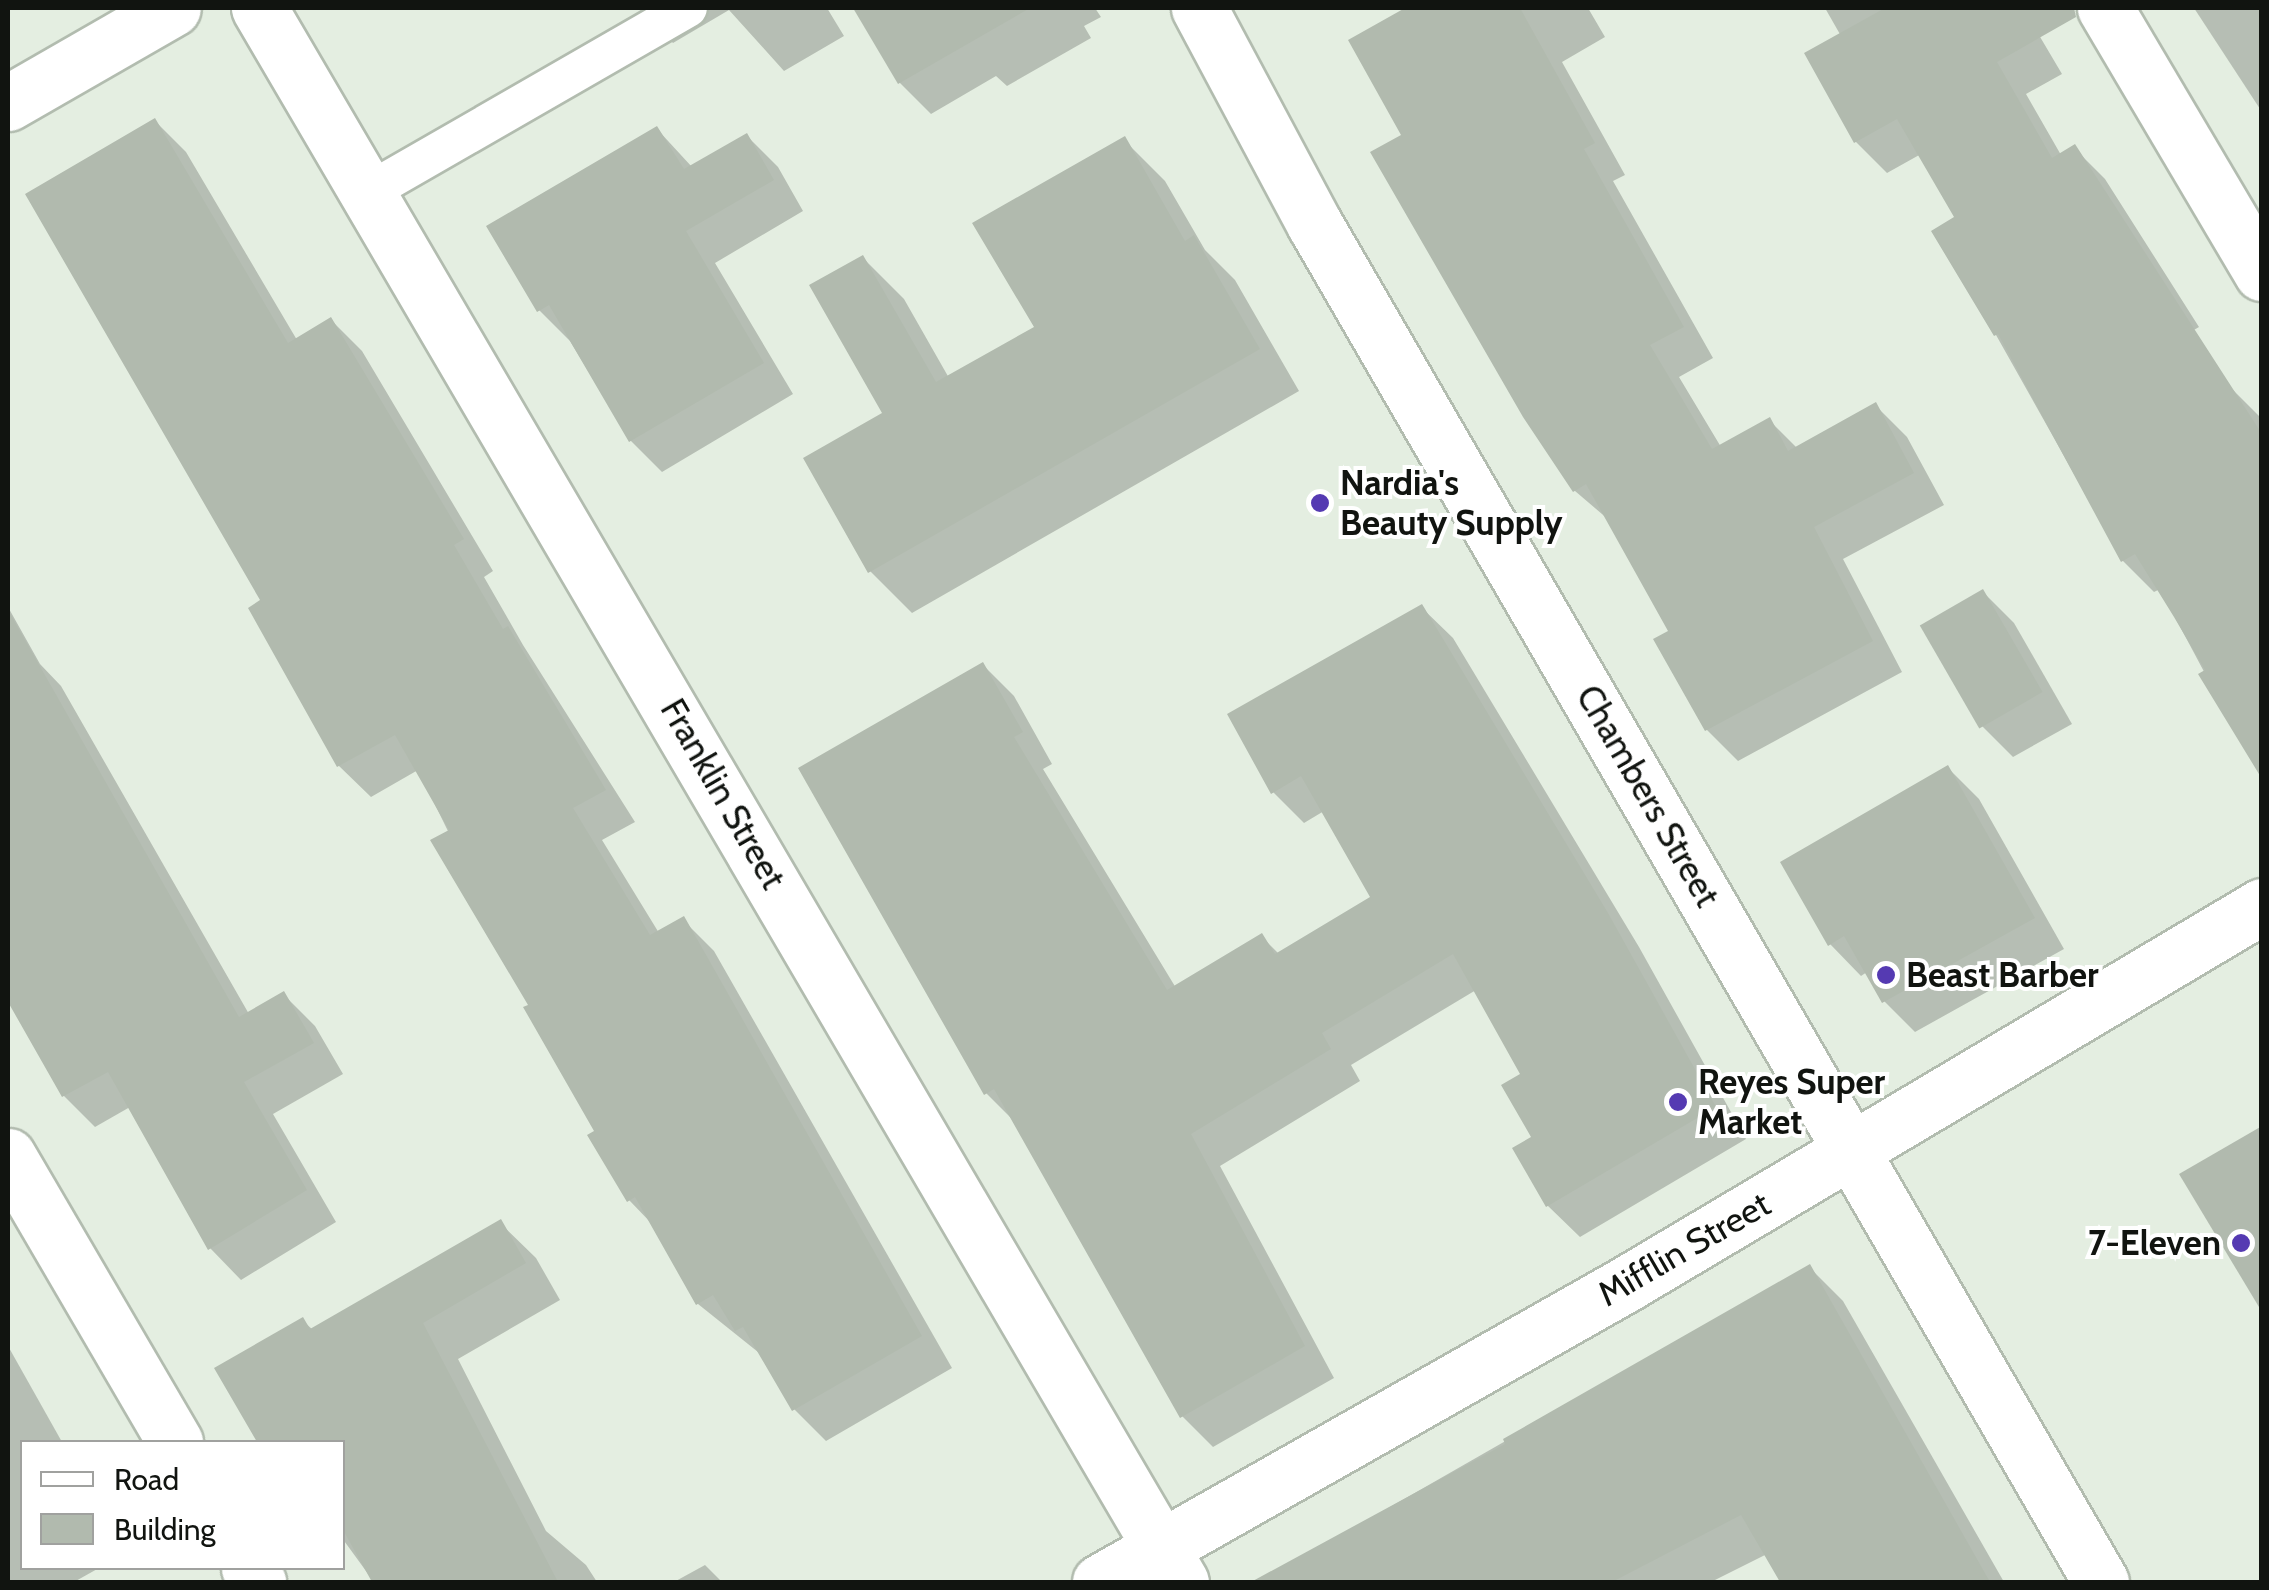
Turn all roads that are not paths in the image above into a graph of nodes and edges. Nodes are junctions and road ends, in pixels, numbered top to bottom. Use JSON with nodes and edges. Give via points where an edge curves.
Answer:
{"nodes":[{"id":1,"x":173,"y":8,"type":"edge"},
{"id":2,"x":259,"y":8,"type":"edge"},
{"id":3,"x":688,"y":8,"type":"edge"},
{"id":4,"x":1200,"y":8,"type":"edge"},
{"id":5,"x":2106,"y":8,"type":"edge"},
{"id":6,"x":8,"y":103,"type":"edge"},
{"id":7,"x":368,"y":192,"type":"junction"},
{"id":8,"x":2262,"y":273,"type":"edge"},
{"id":9,"x":2262,"y":906,"type":"edge"},
{"id":10,"x":1849,"y":1153,"type":"junction"},
{"id":11,"x":8,"y":1156,"type":"edge"},
{"id":12,"x":175,"y":1440,"type":"edge"},
{"id":13,"x":1171,"y":1564,"type":"edge"},
{"id":14,"x":1100,"y":1582,"type":"edge"},
{"id":15,"x":2101,"y":1582,"type":"edge"}],
"edges":[{"from":1,"to":6,"type":"street"},
{"from":2,"to":7,"type":"street","name":"Franklin Street"},
{"from":3,"to":7,"type":"lane"},
{"from":4,"to":10,"type":"street","name":"Chambers Street","via":[[1314,225],[1530,588]]},
{"from":5,"to":8,"type":"street"},
{"from":7,"to":13,"type":"street","name":"Franklin Street"},
{"from":9,"to":10,"type":"street","name":"Mifflin Street"},
{"from":10,"to":13,"type":"street","name":"Mifflin Street"},
{"from":10,"to":15,"type":"street","name":"Chambers Street"},
{"from":11,"to":12,"type":"street"},
{"from":13,"to":14,"type":"street","name":"Mifflin Street"}]}
